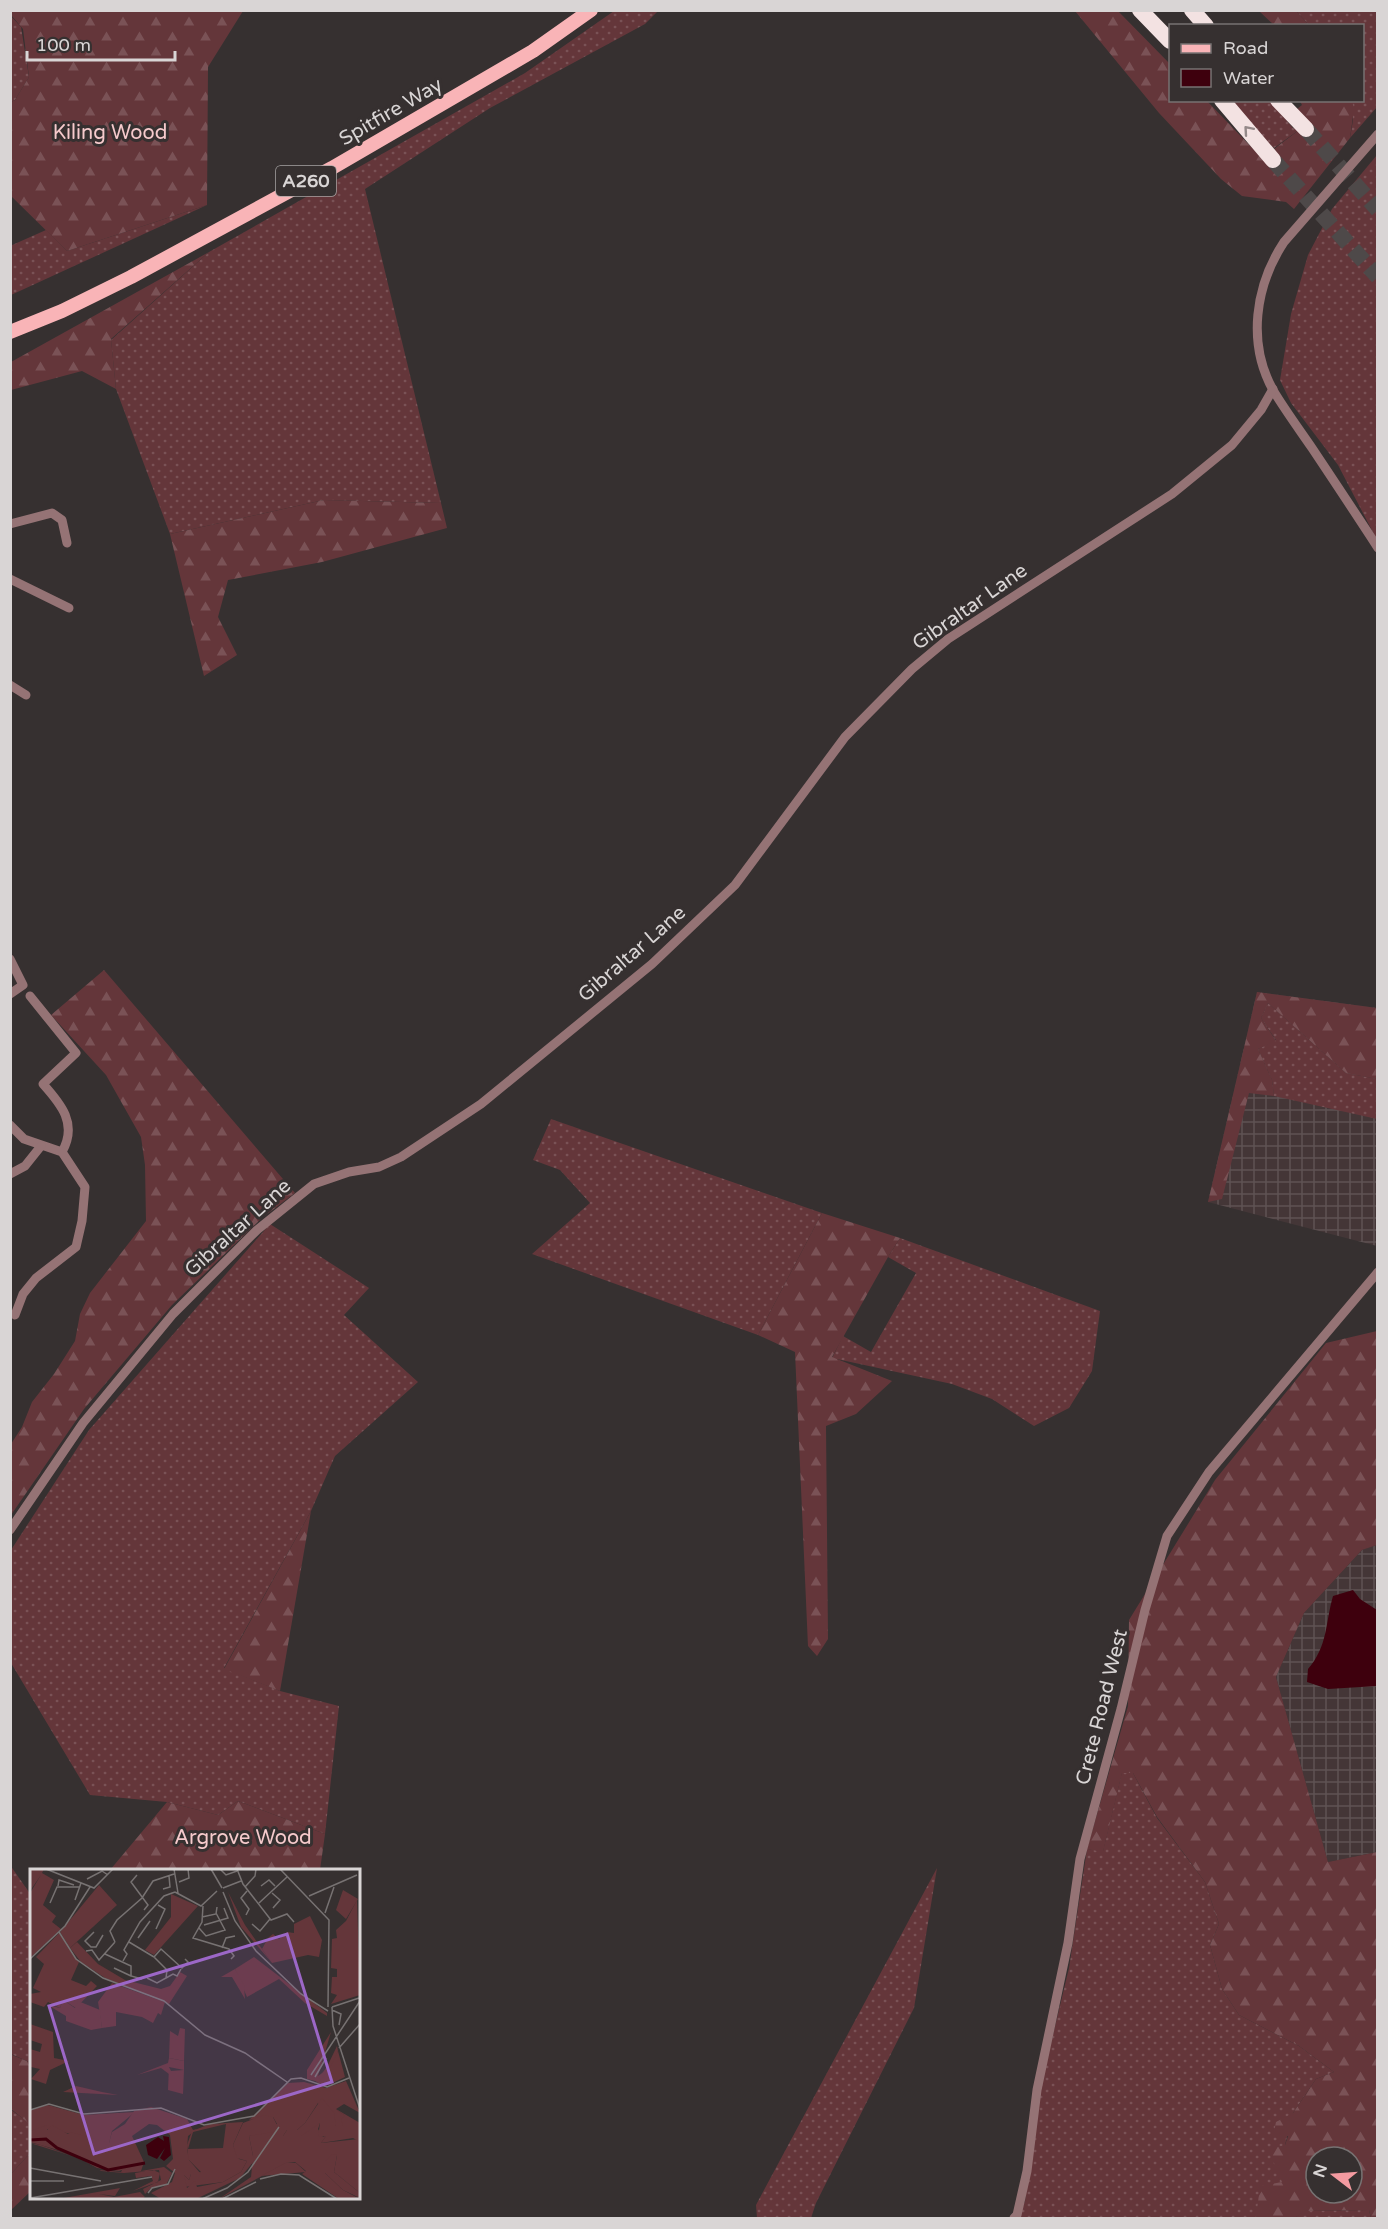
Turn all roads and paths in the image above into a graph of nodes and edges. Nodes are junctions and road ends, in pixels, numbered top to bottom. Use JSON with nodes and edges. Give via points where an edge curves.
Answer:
{"nodes":[{"id":1,"x":591,"y":10,"type":"edge"},
{"id":2,"x":1140,"y":10,"type":"edge"},
{"id":3,"x":1145,"y":10,"type":"edge"},
{"id":4,"x":1192,"y":10,"type":"edge"},
{"id":5,"x":1204,"y":24,"type":"edge"},
{"id":6,"x":1169,"y":40,"type":"edge"},
{"id":7,"x":1169,"y":40,"type":"edge"},
{"id":8,"x":1224,"y":102,"type":"edge"},
{"id":9,"x":1280,"y":102,"type":"edge"},
{"id":10,"x":1306,"y":129,"type":"tunnel mouth"},
{"id":11,"x":1377,"y":134,"type":"edge"},
{"id":12,"x":1273,"y":160,"type":"tunnel mouth"},
{"id":13,"x":10,"y":332,"type":"edge"},
{"id":14,"x":1273,"y":389,"type":"junction"},
{"id":15,"x":10,"y":524,"type":"edge"},
{"id":16,"x":67,"y":543,"type":"dead end"},
{"id":17,"x":1377,"y":548,"type":"edge"},
{"id":18,"x":10,"y":579,"type":"edge"},
{"id":19,"x":69,"y":608,"type":"dead end"},
{"id":20,"x":10,"y":685,"type":"edge"},
{"id":21,"x":26,"y":695,"type":"dead end"},
{"id":22,"x":10,"y":959,"type":"edge"},
{"id":23,"x":10,"y":994,"type":"edge"},
{"id":24,"x":30,"y":996,"type":"dead end"},
{"id":25,"x":10,"y":1125,"type":"edge"},
{"id":26,"x":41,"y":1146,"type":"junction"},
{"id":27,"x":62,"y":1152,"type":"junction"},
{"id":28,"x":10,"y":1174,"type":"edge"},
{"id":29,"x":1377,"y":1272,"type":"edge"},
{"id":30,"x":15,"y":1315,"type":"dead end"},
{"id":31,"x":10,"y":1530,"type":"edge"},
{"id":32,"x":1014,"y":2218,"type":"edge"}],
"edges":[{"from":1,"to":13,"type":"main road","name":"Spitfire Way","number":"A260","via":[[533,51],[341,162],[131,277]]},
{"from":2,"to":6,"type":"highway"},
{"from":3,"to":7,"type":"highway"},
{"from":4,"to":5,"type":"highway"},
{"from":12,"to":8,"type":"highway","one_way":true},
{"from":9,"to":10,"type":"highway"},
{"from":11,"to":14,"type":"street","via":[[1284,242],[1265,276],[1257,311],[1258,343]]},
{"from":14,"to":17,"type":"street"},
{"from":14,"to":31,"type":"street","name":"Gibraltar Lane","via":[[1232,445],[1172,494],[948,639],[912,669],[845,737],[735,885],[652,964],[481,1104],[411,1151],[379,1167],[349,1172],[314,1185],[257,1230],[173,1314],[98,1404]]},
{"from":15,"to":16,"type":"street","via":[[52,513],[62,520]]},
{"from":18,"to":19,"type":"street"},
{"from":20,"to":21,"type":"street"},
{"from":22,"to":23,"type":"street","via":[[24,985]]},
{"from":24,"to":27,"type":"street","via":[[80,1049],[43,1084],[65,1110],[68,1139]]},
{"from":25,"to":26,"type":"street","via":[[24,1139]]},
{"from":26,"to":27,"type":"street"},
{"from":26,"to":28,"type":"street","via":[[25,1166]]},
{"from":27,"to":30,"type":"street","via":[[85,1187],[79,1242],[31,1283]]},
{"from":29,"to":32,"type":"street","name":"Crete Road West","via":[[1209,1472],[1167,1536],[1080,1859],[1068,1943],[1036,2090],[1027,2171]]}]}
